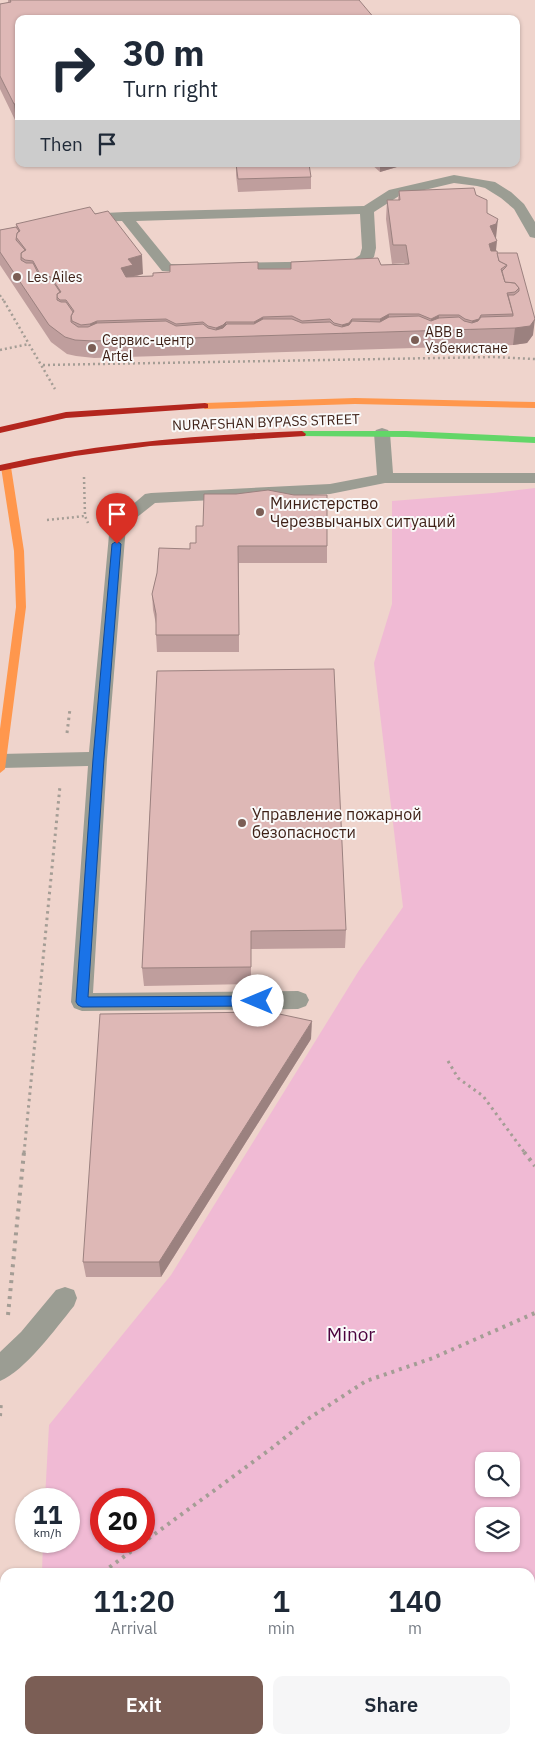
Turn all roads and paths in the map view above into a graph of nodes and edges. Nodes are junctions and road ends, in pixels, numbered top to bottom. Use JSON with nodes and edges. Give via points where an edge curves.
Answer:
{"nodes":[{"id":1,"x":367,"y":210,"type":"junction"},
{"id":2,"x":124,"y":216,"type":"junction"},
{"id":3,"x":73,"y":220,"type":"edge"},
{"id":4,"x":535,"y":234,"type":"edge"},
{"id":5,"x":0,"y":294,"type":"edge"},
{"id":6,"x":28,"y":344,"type":"junction"},
{"id":7,"x":0,"y":350,"type":"edge"},
{"id":8,"x":535,"y":359,"type":"edge"},
{"id":9,"x":43,"y":366,"type":"junction"},
{"id":10,"x":59,"y":396,"type":"dead end"},
{"id":11,"x":535,"y":406,"type":"edge"},
{"id":12,"x":0,"y":430,"type":"edge"},
{"id":13,"x":382,"y":433,"type":"junction"},
{"id":14,"x":535,"y":440,"type":"edge"},
{"id":15,"x":3,"y":464,"type":"edge"},
{"id":16,"x":84,"y":471,"type":"dead end"},
{"id":17,"x":385,"y":478,"type":"junction"},
{"id":18,"x":535,"y":478,"type":"edge"},
{"id":19,"x":85,"y":516,"type":"junction"},
{"id":20,"x":47,"y":520,"type":"dead end"},
{"id":21,"x":91,"y":530,"type":"dead end"},
{"id":22,"x":71,"y":702,"type":"dead end"},
{"id":23,"x":98,"y":759,"type":"junction"},
{"id":24,"x":63,"y":760,"type":"junction"},
{"id":25,"x":0,"y":765,"type":"edge"},
{"id":26,"x":298,"y":1000,"type":"dead end"},
{"id":27,"x":448,"y":1061,"type":"dead end"},
{"id":28,"x":535,"y":1166,"type":"edge"},
{"id":29,"x":65,"y":1298,"type":"dead end"},
{"id":30,"x":535,"y":1313,"type":"edge"},
{"id":31,"x":2,"y":1367,"type":"edge"},
{"id":32,"x":0,"y":1416,"type":"edge"},
{"id":33,"x":108,"y":1568,"type":"edge"}],
"edges":[{"from":1,"to":2,"type":"lane"},
{"from":1,"to":2,"type":"lane","via":[[367,257],[354,265],[167,268]]},
{"from":1,"to":4,"type":"lane","via":[[394,193],[454,180],[477,182],[490,185],[506,195],[519,207]]},
{"from":2,"to":3,"type":"lane"},
{"from":5,"to":6,"type":"path"},
{"from":6,"to":7,"type":"path"},
{"from":6,"to":9,"type":"path"},
{"from":8,"to":9,"type":"path"},
{"from":9,"to":10,"type":"path"},
{"from":11,"to":12,"type":"main road","name":"NURAFSHAN BYPASS STREET","via":[[355,401],[206,406],[66,415]]},
{"from":13,"to":14,"type":"main road","name":"NURAFSHAN BYPASS STREET"},
{"from":13,"to":15,"type":"main road","name":"NURAFSHAN BYPASS STREET","via":[[162,441]]},
{"from":13,"to":17,"type":"lane"},
{"from":15,"to":25,"type":"main road","via":[[19,551],[21,607]]},
{"from":16,"to":19,"type":"path"},
{"from":17,"to":18,"type":"lane"},
{"from":17,"to":23,"type":"lane","via":[[330,489],[151,498],[118,524]]},
{"from":19,"to":20,"type":"path"},
{"from":19,"to":21,"type":"path"},
{"from":22,"to":24,"type":"path"},
{"from":23,"to":24,"type":"lane"},
{"from":23,"to":26,"type":"lane","via":[[82,1002]]},
{"from":24,"to":25,"type":"lane"},
{"from":24,"to":31,"type":"path"},
{"from":27,"to":28,"type":"path","via":[[458,1078],[482,1096]]},
{"from":29,"to":31,"type":"lane"},
{"from":30,"to":33,"type":"path","via":[[433,1358],[366,1381],[308,1418]]},
{"from":31,"to":32,"type":"path"}]}
